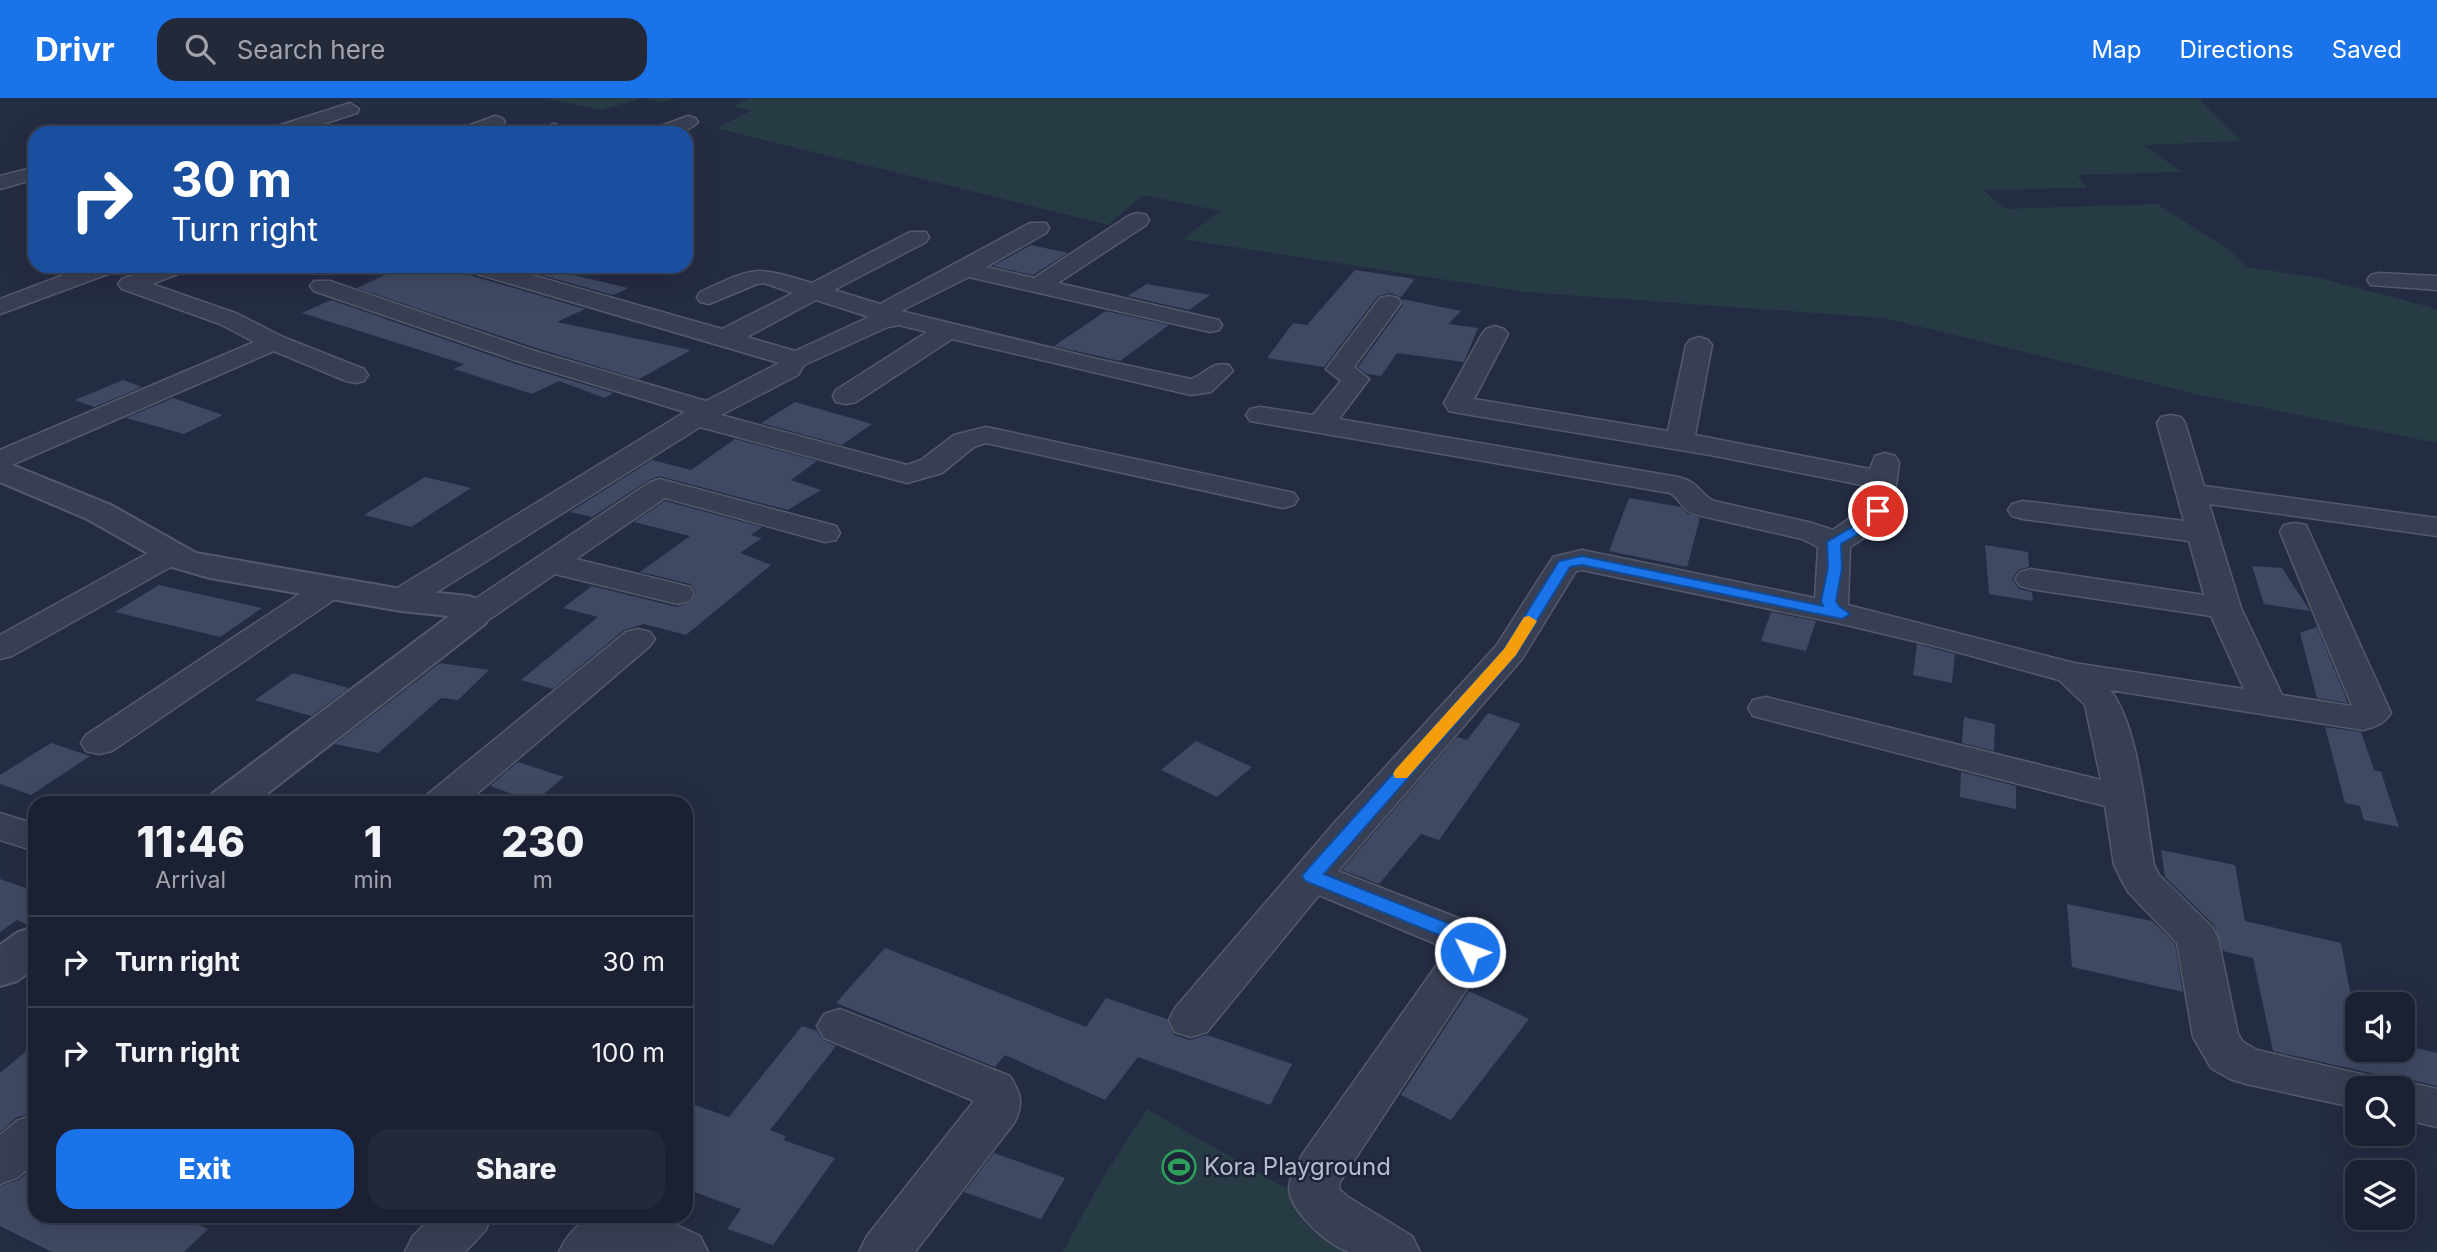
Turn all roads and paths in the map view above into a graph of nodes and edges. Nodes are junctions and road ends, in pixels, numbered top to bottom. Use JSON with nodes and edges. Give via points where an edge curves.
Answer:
{"nodes":[{"id":1,"x":351,"y":109,"type":"dead end"},
{"id":2,"x":495,"y":122,"type":"dead end"},
{"id":3,"x":688,"y":122,"type":"dead end"},
{"id":4,"x":297,"y":126,"type":"edge"},
{"id":5,"x":485,"y":126,"type":"edge"},
{"id":6,"x":678,"y":126,"type":"edge"},
{"id":7,"x":28,"y":175,"type":"edge"},
{"id":8,"x":0,"y":183,"type":"edge"},
{"id":9,"x":1138,"y":220,"type":"dead end"},
{"id":10,"x":1038,"y":228,"type":"dead end"},
{"id":11,"x":918,"y":237,"type":"dead end"},
{"id":12,"x":965,"y":269,"type":"junction"},
{"id":13,"x":90,"y":273,"type":"edge"},
{"id":14,"x":159,"y":273,"type":"edge"},
{"id":15,"x":499,"y":273,"type":"edge"},
{"id":16,"x":2379,"y":280,"type":"dead end"},
{"id":17,"x":2437,"y":283,"type":"edge"},
{"id":18,"x":322,"y":286,"type":"dead end"},
{"id":19,"x":1037,"y":286,"type":"junction"},
{"id":20,"x":816,"y":292,"type":"junction"},
{"id":21,"x":709,"y":297,"type":"dead end"},
{"id":22,"x":1390,"y":303,"type":"dead end"},
{"id":23,"x":0,"y":307,"type":"edge"},
{"id":24,"x":885,"y":317,"type":"junction"},
{"id":25,"x":1210,"y":325,"type":"dead end"},
{"id":26,"x":948,"y":330,"type":"junction"},
{"id":27,"x":1495,"y":334,"type":"dead end"},
{"id":28,"x":725,"y":338,"type":"junction"},
{"id":29,"x":274,"y":342,"type":"junction"},
{"id":30,"x":1699,"y":345,"type":"dead end"},
{"id":31,"x":793,"y":360,"type":"junction"},
{"id":32,"x":1220,"y":371,"type":"dead end"},
{"id":33,"x":355,"y":375,"type":"dead end"},
{"id":34,"x":846,"y":396,"type":"dead end"},
{"id":35,"x":701,"y":413,"type":"junction"},
{"id":36,"x":1260,"y":415,"type":"dead end"},
{"id":37,"x":2171,"y":423,"type":"dead end"},
{"id":38,"x":1321,"y":424,"type":"junction"},
{"id":39,"x":1680,"y":441,"type":"junction"},
{"id":40,"x":0,"y":461,"type":"edge"},
{"id":41,"x":0,"y":470,"type":"edge"},
{"id":42,"x":2191,"y":493,"type":"junction"},
{"id":43,"x":1283,"y":499,"type":"dead end"},
{"id":44,"x":2023,"y":510,"type":"dead end"},
{"id":45,"x":2437,"y":527,"type":"edge"},
{"id":46,"x":2295,"y":531,"type":"dead end"},
{"id":47,"x":825,"y":533,"type":"dead end"},
{"id":48,"x":2202,"y":533,"type":"junction"},
{"id":49,"x":1834,"y":542,"type":"junction"},
{"id":50,"x":172,"y":554,"type":"junction"},
{"id":51,"x":551,"y":563,"type":"junction"},
{"id":52,"x":2031,"y":579,"type":"dead end"},
{"id":53,"x":330,"y":588,"type":"junction"},
{"id":54,"x":678,"y":594,"type":"dead end"},
{"id":55,"x":401,"y":600,"type":"junction"},
{"id":56,"x":2224,"y":608,"type":"junction"},
{"id":57,"x":1842,"y":614,"type":"junction"},
{"id":58,"x":472,"y":616,"type":"junction"},
{"id":59,"x":638,"y":639,"type":"dead end"},
{"id":60,"x":0,"y":649,"type":"edge"},
{"id":61,"x":2071,"y":673,"type":"junction"},
{"id":62,"x":2270,"y":705,"type":"junction"},
{"id":63,"x":1766,"y":708,"type":"dead end"},
{"id":64,"x":99,"y":743,"type":"dead end"},
{"id":65,"x":237,"y":796,"type":"edge"},
{"id":66,"x":450,"y":796,"type":"edge"},
{"id":67,"x":2123,"y":799,"type":"junction"},
{"id":68,"x":0,"y":826,"type":"edge"},
{"id":69,"x":28,"y":836,"type":"edge"},
{"id":70,"x":1312,"y":876,"type":"junction"},
{"id":71,"x":28,"y":949,"type":"edge"},
{"id":72,"x":0,"y":969,"type":"edge"},
{"id":73,"x":1191,"y":1020,"type":"dead end"},
{"id":74,"x":840,"y":1026,"type":"dead end"},
{"id":75,"x":2345,"y":1087,"type":"edge"},
{"id":76,"x":2415,"y":1103,"type":"edge"},
{"id":77,"x":2437,"y":1108,"type":"edge"},
{"id":78,"x":28,"y":1139,"type":"edge"},
{"id":79,"x":0,"y":1164,"type":"edge"},
{"id":80,"x":460,"y":1223,"type":"edge"},
{"id":81,"x":431,"y":1252,"type":"edge"},
{"id":82,"x":585,"y":1252,"type":"edge"},
{"id":83,"x":682,"y":1252,"type":"edge"},
{"id":84,"x":885,"y":1252,"type":"edge"},
{"id":85,"x":1394,"y":1252,"type":"edge"}],
"edges":[{"from":1,"to":4,"type":"street"},
{"from":2,"to":5,"type":"street"},
{"from":3,"to":6,"type":"street"},
{"from":7,"to":8,"type":"street"},
{"from":9,"to":19,"type":"street"},
{"from":10,"to":12,"type":"street"},
{"from":11,"to":20,"type":"street"},
{"from":12,"to":19,"type":"street"},
{"from":12,"to":24,"type":"street","via":[[890,307]]},
{"from":13,"to":23,"type":"street"},
{"from":14,"to":29,"type":"street","via":[[130,284],[229,319]]},
{"from":15,"to":28,"type":"street"},
{"from":16,"to":17,"type":"street"},
{"from":18,"to":35,"type":"street"},
{"from":19,"to":25,"type":"street"},
{"from":20,"to":21,"type":"street","via":[[758,276]]},
{"from":20,"to":24,"type":"street"},
{"from":20,"to":28,"type":"street"},
{"from":22,"to":38,"type":"street","via":[[1339,369],[1356,379]]},
{"from":24,"to":26,"type":"street"},
{"from":24,"to":31,"type":"street"},
{"from":26,"to":32,"type":"street","via":[[1191,387],[1202,386]]},
{"from":26,"to":34,"type":"street"},
{"from":27,"to":39,"type":"street","via":[[1459,405]]},
{"from":28,"to":31,"type":"street"},
{"from":29,"to":33,"type":"street"},
{"from":29,"to":40,"type":"street"},
{"from":30,"to":39,"type":"street"},
{"from":31,"to":35,"type":"street","via":[[789,369]]},
{"from":35,"to":43,"type":"street","via":[[907,474],[930,470],[966,438],[986,435]]},
{"from":35,"to":55,"type":"street"},
{"from":36,"to":38,"type":"street"},
{"from":37,"to":42,"type":"street"},
{"from":38,"to":49,"type":"street","via":[[1678,486],[1704,509],[1812,532]]},
{"from":39,"to":49,"type":"street","via":[[1884,471],[1878,511],[1872,520]]},
{"from":41,"to":50,"type":"street","via":[[99,512]]},
{"from":42,"to":45,"type":"street"},
{"from":42,"to":48,"type":"street"},
{"from":44,"to":48,"type":"street"},
{"from":46,"to":62,"type":"street","via":[[2373,713],[2363,719]]},
{"from":47,"to":51,"type":"street","via":[[660,488]]},
{"from":48,"to":56,"type":"street"},
{"from":49,"to":57,"type":"street","via":[[1829,601],[1832,609]]},
{"from":50,"to":53,"type":"street","via":[[210,567]]},
{"from":50,"to":60,"type":"street"},
{"from":51,"to":54,"type":"street"},
{"from":51,"to":58,"type":"street"},
{"from":52,"to":56,"type":"street"},
{"from":53,"to":55,"type":"street"},
{"from":53,"to":64,"type":"street"},
{"from":55,"to":58,"type":"street","via":[[468,607],[474,610]]},
{"from":56,"to":62,"type":"street"},
{"from":57,"to":61,"type":"street"},
{"from":57,"to":70,"type":"street","via":[[1582,560],[1564,564],[1510,652]]},
{"from":58,"to":65,"type":"street"},
{"from":59,"to":66,"type":"street"},
{"from":61,"to":62,"type":"street"},
{"from":61,"to":67,"type":"street","via":[[2103,704]]},
{"from":63,"to":67,"type":"street"},
{"from":67,"to":75,"type":"street","via":[[2137,874],[2197,938],[2216,1037],[2227,1055],[2246,1066]]},
{"from":68,"to":69,"type":"street"},
{"from":70,"to":73,"type":"street"},
{"from":70,"to":85,"type":"street","via":[[1461,936],[1469,944],[1470,952],[1314,1182],[1316,1197],[1326,1209]]},
{"from":71,"to":72,"type":"street"},
{"from":74,"to":84,"type":"street","via":[[993,1089],[998,1097],[997,1110]]},
{"from":76,"to":77,"type":"street"},
{"from":78,"to":79,"type":"street"},
{"from":80,"to":81,"type":"street"},
{"from":82,"to":83,"type":"street","via":[[596,1238],[611,1230],[631,1228]]}]}
